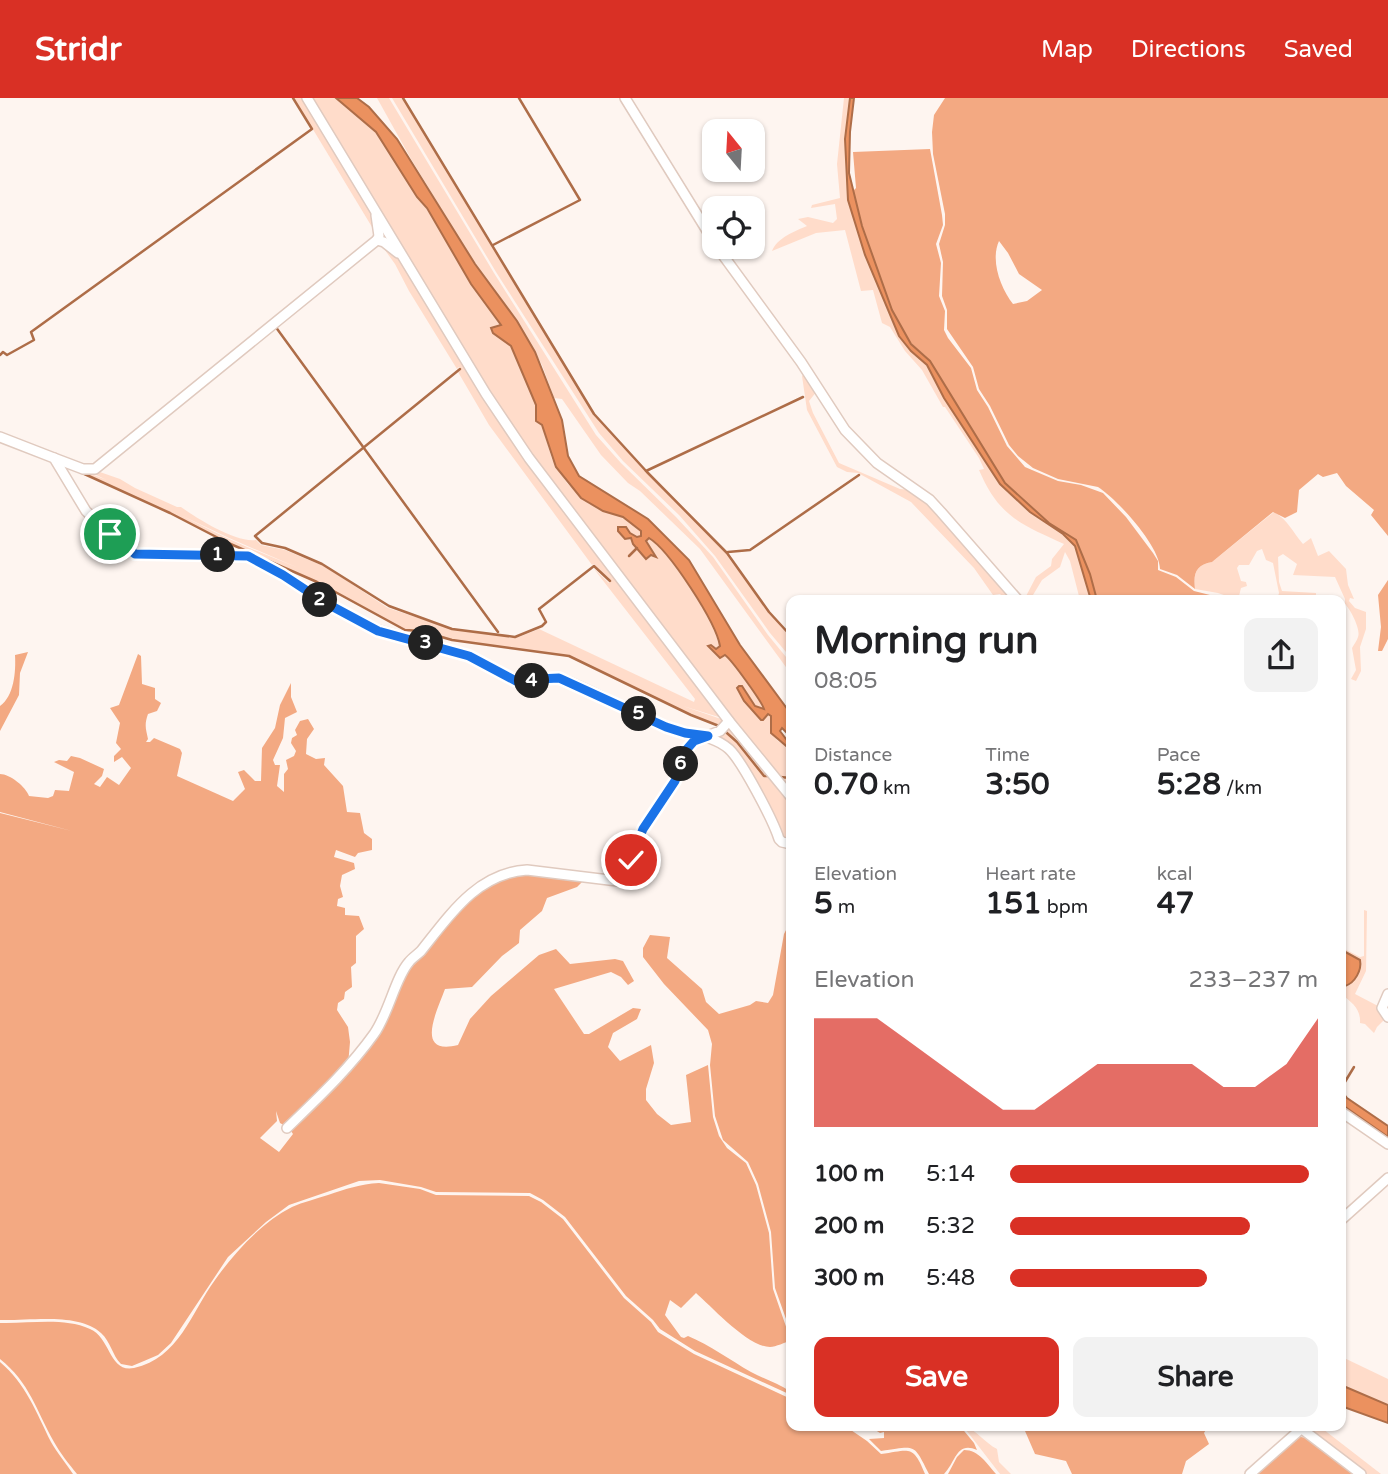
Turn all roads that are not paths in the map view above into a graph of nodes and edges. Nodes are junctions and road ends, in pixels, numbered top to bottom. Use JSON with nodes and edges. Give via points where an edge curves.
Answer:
{"nodes":[{"id":1,"x":307,"y":98,"type":"edge"},
{"id":2,"x":625,"y":98,"type":"edge"},
{"id":3,"x":376,"y":212,"type":"junction"},
{"id":4,"x":702,"y":223,"type":"edge"},
{"id":5,"x":377,"y":240,"type":"junction"},
{"id":6,"x":405,"y":259,"type":"junction"},
{"id":7,"x":725,"y":259,"type":"edge"},
{"id":8,"x":0,"y":437,"type":"edge"},
{"id":9,"x":54,"y":458,"type":"junction"},
{"id":10,"x":1014,"y":595,"type":"edge"},
{"id":11,"x":724,"y":726,"type":"junction"},
{"id":12,"x":708,"y":736,"type":"junction"},
{"id":13,"x":786,"y":792,"type":"edge"},
{"id":14,"x":786,"y":843,"type":"edge"},
{"id":15,"x":1388,"y":994,"type":"edge"},
{"id":16,"x":1388,"y":1017,"type":"edge"},
{"id":17,"x":1346,"y":1115,"type":"edge"},
{"id":18,"x":287,"y":1128,"type":"dead end"},
{"id":19,"x":1388,"y":1144,"type":"edge"},
{"id":20,"x":1388,"y":1178,"type":"edge"},
{"id":21,"x":1346,"y":1216,"type":"edge"},
{"id":22,"x":1296,"y":1431,"type":"edge"},
{"id":23,"x":1303,"y":1431,"type":"edge"},
{"id":24,"x":1250,"y":1474,"type":"edge"},
{"id":25,"x":1361,"y":1474,"type":"edge"}],
"edges":[{"from":1,"to":3,"type":"street"},
{"from":2,"to":4,"type":"street"},
{"from":3,"to":5,"type":"street"},
{"from":3,"to":6,"type":"street"},
{"from":5,"to":6,"type":"street"},
{"from":5,"to":9,"type":"street","via":[[95,469],[83,470]]},
{"from":6,"to":11,"type":"street","via":[[528,458]]},
{"from":7,"to":10,"type":"street","via":[[845,430],[877,463],[930,500]]},
{"from":8,"to":9,"type":"street"},
{"from":9,"to":12,"type":"street","via":[[86,511],[135,554],[248,556],[378,631],[469,656],[516,681],[559,678],[666,727]]},
{"from":11,"to":12,"type":"street"},
{"from":11,"to":13,"type":"street"},
{"from":12,"to":14,"type":"street","via":[[739,761],[779,839]]},
{"from":12,"to":18,"type":"street","via":[[687,749],[671,788],[643,829],[625,877],[618,881],[514,871],[461,901],[408,962],[380,1026],[360,1053]]},
{"from":15,"to":16,"type":"street","via":[[1382,1008]]},
{"from":17,"to":19,"type":"street"},
{"from":20,"to":21,"type":"street"},
{"from":22,"to":24,"type":"street"},
{"from":23,"to":25,"type":"street"}]}
